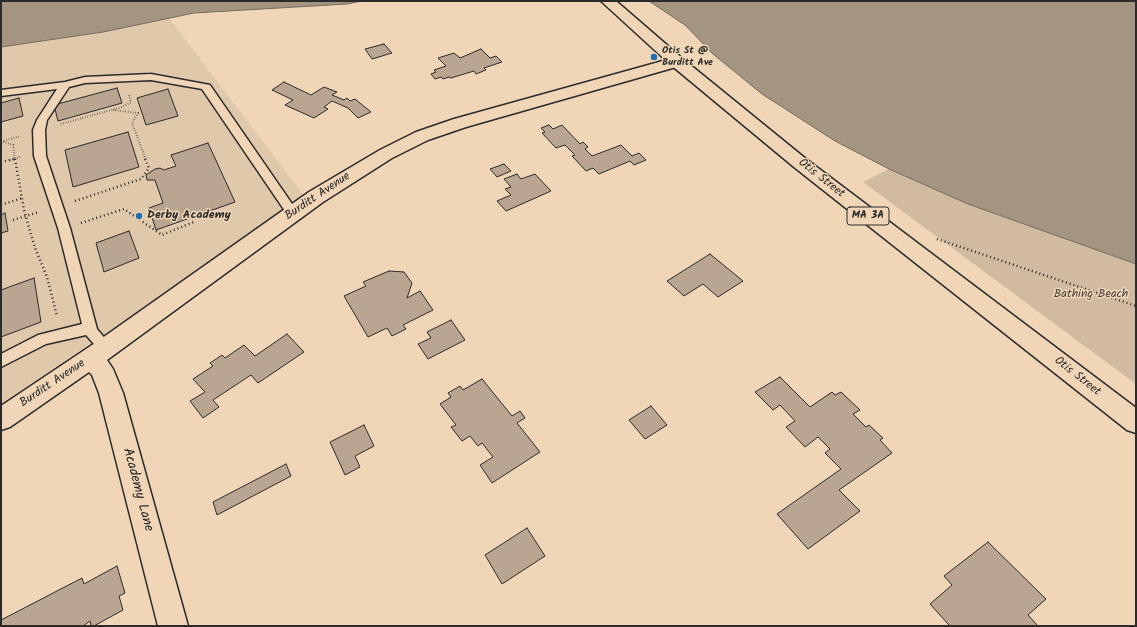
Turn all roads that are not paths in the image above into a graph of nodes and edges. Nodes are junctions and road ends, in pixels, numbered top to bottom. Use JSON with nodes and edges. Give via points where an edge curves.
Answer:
{"nodes":[{"id":1,"x":608,"y":1,"type":"edge"},
{"id":2,"x":677,"y":62,"type":"junction"},
{"id":3,"x":65,"y":85,"type":"junction"},
{"id":4,"x":1,"y":93,"type":"edge"},
{"id":5,"x":293,"y":214,"type":"junction"},
{"id":6,"x":90,"y":328,"type":"junction"},
{"id":7,"x":99,"y":353,"type":"junction"},
{"id":8,"x":1,"y":361,"type":"edge"},
{"id":9,"x":1,"y":419,"type":"edge"},
{"id":10,"x":1136,"y":422,"type":"edge"},
{"id":11,"x":173,"y":626,"type":"edge"}],
"edges":[{"from":1,"to":2,"type":"street","name":"Otis Street","number":"MA 3A"},
{"from":2,"to":5,"type":"street","name":"Burditt Avenue","via":[[422,136],[363,167]]},
{"from":2,"to":10,"type":"street","name":"Otis Street","number":"MA 3A","via":[[862,211]]},
{"from":3,"to":4,"type":"lane"},
{"from":3,"to":5,"type":"lane","via":[[85,80],[151,77],[206,87]]},
{"from":3,"to":6,"type":"lane","via":[[42,120],[40,156],[64,228]]},
{"from":5,"to":7,"type":"street","name":"Burditt Avenue"},
{"from":6,"to":7,"type":"lane"},
{"from":6,"to":8,"type":"lane","via":[[43,339]]},
{"from":7,"to":9,"type":"street","name":"Burditt Avenue"},
{"from":7,"to":11,"type":"street","name":"Academy Lane","via":[[101,369],[111,393]]}]}
